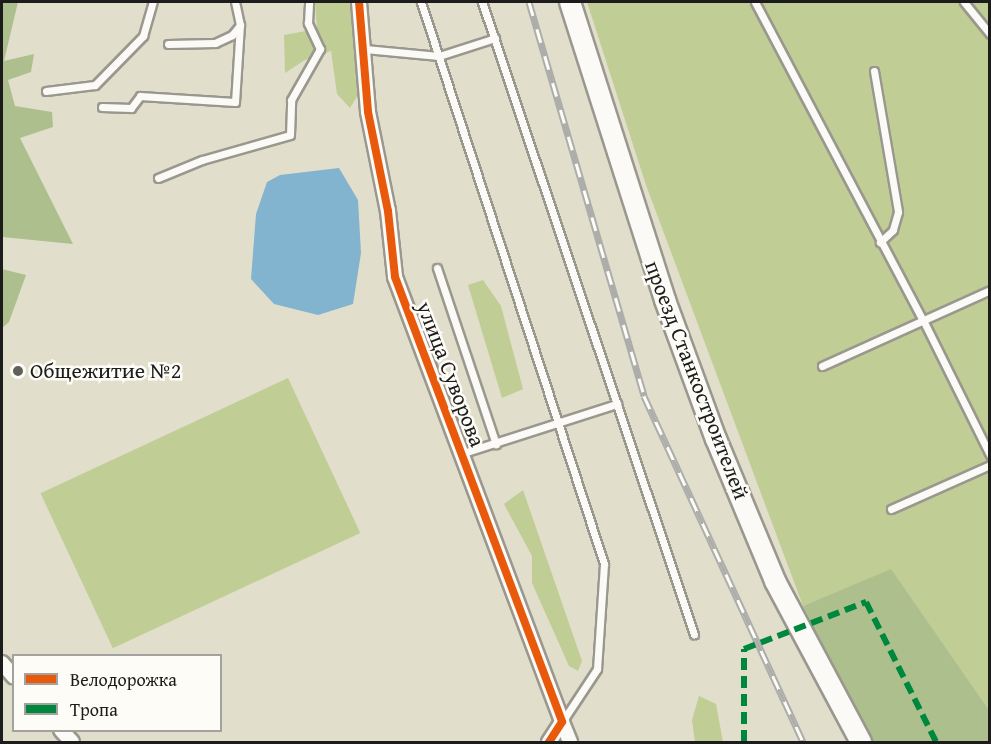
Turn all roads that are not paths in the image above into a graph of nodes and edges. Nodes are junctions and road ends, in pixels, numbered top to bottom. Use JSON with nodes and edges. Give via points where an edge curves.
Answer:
{"nodes":[{"id":1,"x":153,"y":2,"type":"edge"},
{"id":2,"x":236,"y":2,"type":"edge"},
{"id":3,"x":309,"y":2,"type":"edge"},
{"id":4,"x":359,"y":2,"type":"edge"},
{"id":5,"x":421,"y":2,"type":"edge"},
{"id":6,"x":482,"y":2,"type":"edge"},
{"id":7,"x":570,"y":2,"type":"edge"},
{"id":8,"x":755,"y":2,"type":"edge"},
{"id":9,"x":964,"y":2,"type":"edge"},
{"id":10,"x":240,"y":25,"type":"junction"},
{"id":11,"x":990,"y":34,"type":"edge"},
{"id":12,"x":495,"y":39,"type":"junction"},
{"id":13,"x":168,"y":44,"type":"dead end"},
{"id":14,"x":365,"y":49,"type":"junction"},
{"id":15,"x":439,"y":56,"type":"junction"},
{"id":16,"x":874,"y":71,"type":"dead end"},
{"id":17,"x":46,"y":91,"type":"dead end"},
{"id":18,"x":102,"y":107,"type":"dead end"},
{"id":19,"x":158,"y":178,"type":"dead end"},
{"id":20,"x":880,"y":242,"type":"junction"},
{"id":21,"x":437,"y":268,"type":"dead end"},
{"id":22,"x":990,"y":290,"type":"edge"},
{"id":23,"x":923,"y":320,"type":"junction"},
{"id":24,"x":822,"y":366,"type":"dead end"},
{"id":25,"x":617,"y":404,"type":"junction"},
{"id":26,"x":556,"y":425,"type":"junction"},
{"id":27,"x":496,"y":444,"type":"junction"},
{"id":28,"x":463,"y":453,"type":"junction"},
{"id":29,"x":990,"y":455,"type":"edge"},
{"id":30,"x":990,"y":465,"type":"edge"},
{"id":31,"x":891,"y":509,"type":"dead end"},
{"id":32,"x":694,"y":634,"type":"dead end"},
{"id":33,"x":2,"y":663,"type":"edge"},
{"id":34,"x":12,"y":675,"type":"edge"},
{"id":35,"x":562,"y":722,"type":"junction"},
{"id":36,"x":549,"y":742,"type":"edge"},
{"id":37,"x":570,"y":742,"type":"edge"},
{"id":38,"x":861,"y":742,"type":"edge"}],
"edges":[{"from":1,"to":17,"type":"lane","via":[[143,36],[95,85]]},
{"from":2,"to":10,"type":"lane"},
{"from":3,"to":19,"type":"lane","via":[[308,22],[320,49],[291,100],[290,135],[202,160]]},
{"from":4,"to":14,"type":"street","name":"улица Суворова"},
{"from":5,"to":15,"type":"lane"},
{"from":6,"to":12,"type":"lane"},
{"from":7,"to":38,"type":"main road","name":"проезд Станкостроителей","via":[[661,289],[716,439],[775,581]]},
{"from":8,"to":20,"type":"lane"},
{"from":9,"to":11,"type":"lane"},
{"from":10,"to":13,"type":"lane","via":[[232,35],[215,43]]},
{"from":10,"to":18,"type":"lane","via":[[235,102],[140,96],[131,108]]},
{"from":12,"to":15,"type":"lane"},
{"from":12,"to":25,"type":"lane"},
{"from":14,"to":15,"type":"lane"},
{"from":14,"to":28,"type":"street","name":"улица Суворова","via":[[368,112],[388,211],[395,278]]},
{"from":15,"to":26,"type":"lane"},
{"from":16,"to":20,"type":"lane","via":[[898,212],[893,230]]},
{"from":20,"to":23,"type":"lane"},
{"from":21,"to":27,"type":"lane"},
{"from":22,"to":23,"type":"lane"},
{"from":23,"to":24,"type":"lane"},
{"from":23,"to":29,"type":"lane"},
{"from":25,"to":26,"type":"lane"},
{"from":25,"to":32,"type":"lane"},
{"from":26,"to":27,"type":"lane"},
{"from":26,"to":35,"type":"lane","via":[[604,564],[597,669]]},
{"from":27,"to":28,"type":"lane"},
{"from":28,"to":35,"type":"street","name":"улица Суворова"},
{"from":30,"to":31,"type":"lane"},
{"from":33,"to":34,"type":"street"},
{"from":35,"to":36,"type":"street"},
{"from":35,"to":37,"type":"street","name":"улица Суворова"}]}
